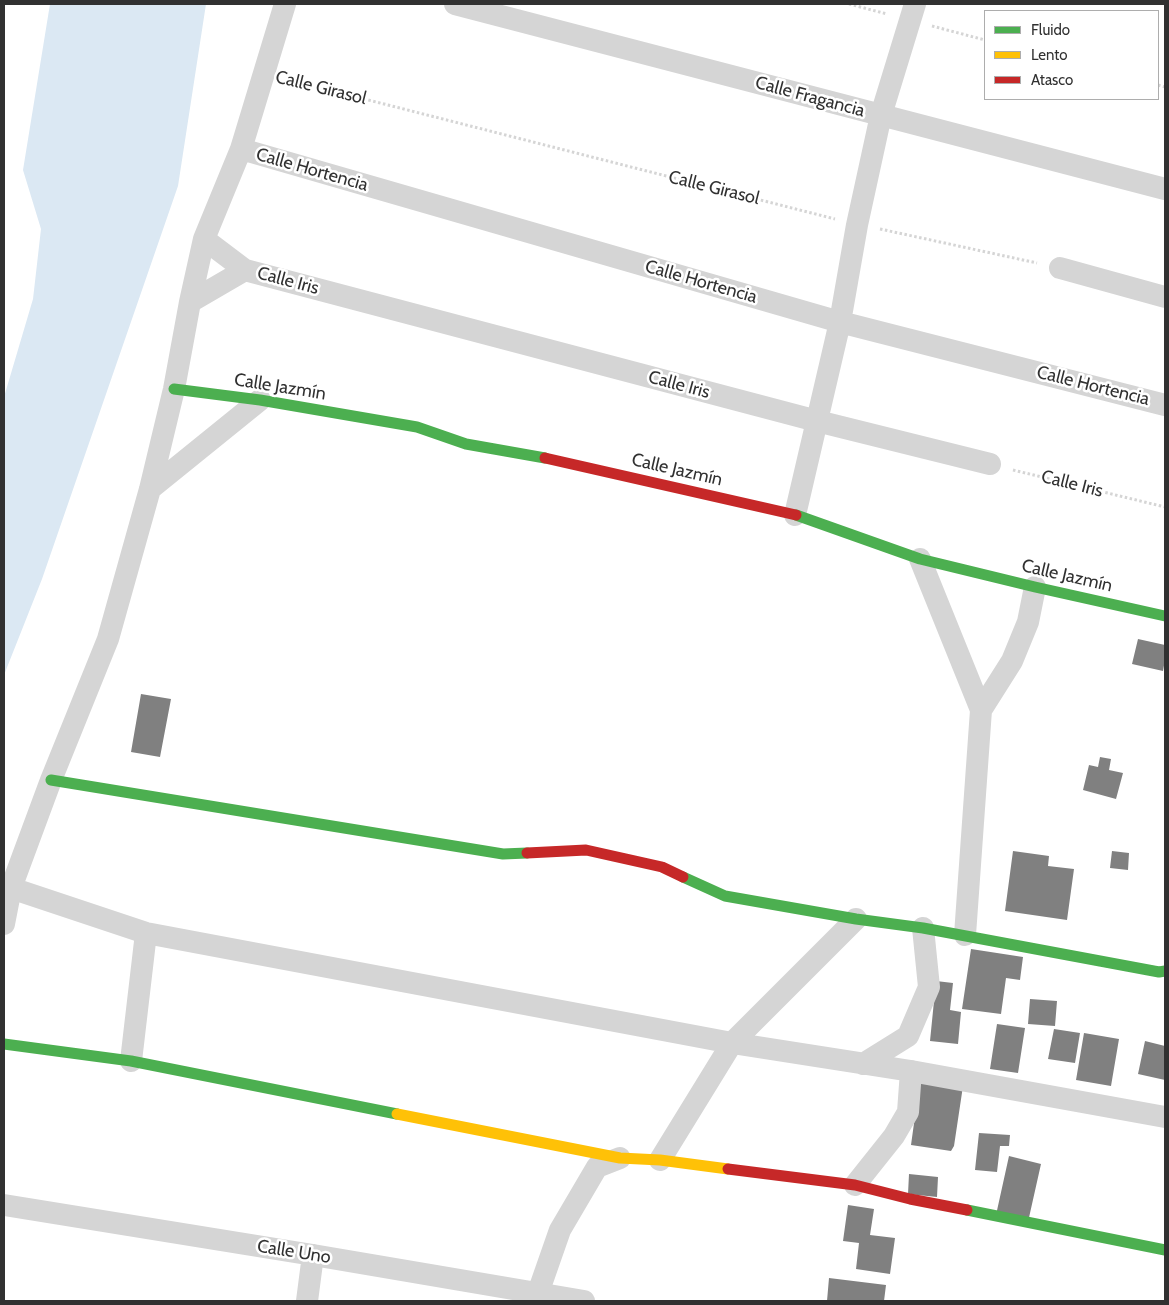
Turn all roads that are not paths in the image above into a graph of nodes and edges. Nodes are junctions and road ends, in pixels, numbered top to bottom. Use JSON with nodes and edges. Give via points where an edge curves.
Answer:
{"nodes":[{"id":1,"x":285,"y":4,"type":"edge"},
{"id":2,"x":455,"y":4,"type":"edge"},
{"id":3,"x":915,"y":4,"type":"edge"},
{"id":4,"x":881,"y":116,"type":"junction"},
{"id":5,"x":240,"y":149,"type":"junction"},
{"id":6,"x":1165,"y":189,"type":"edge"},
{"id":7,"x":204,"y":239,"type":"junction"},
{"id":8,"x":1060,"y":268,"type":"road end"},
{"id":9,"x":245,"y":270,"type":"junction"},
{"id":10,"x":1165,"y":297,"type":"edge"},
{"id":11,"x":190,"y":302,"type":"junction"},
{"id":12,"x":840,"y":322,"type":"junction"},
{"id":13,"x":174,"y":389,"type":"junction"},
{"id":14,"x":260,"y":400,"type":"junction"},
{"id":15,"x":1165,"y":405,"type":"edge"},
{"id":16,"x":817,"y":421,"type":"junction"},
{"id":17,"x":990,"y":464,"type":"road end"},
{"id":18,"x":150,"y":489,"type":"junction"},
{"id":19,"x":795,"y":514,"type":"junction"},
{"id":20,"x":920,"y":559,"type":"junction"},
{"id":21,"x":1034,"y":587,"type":"junction"},
{"id":22,"x":1165,"y":616,"type":"edge"},
{"id":23,"x":981,"y":710,"type":"junction"},
{"id":24,"x":51,"y":780,"type":"junction"},
{"id":25,"x":11,"y":888,"type":"junction"},
{"id":26,"x":856,"y":919,"type":"junction"},
{"id":27,"x":4,"y":924,"type":"edge"},
{"id":28,"x":923,"y":928,"type":"junction"},
{"id":29,"x":146,"y":933,"type":"junction"},
{"id":30,"x":964,"y":935,"type":"junction"},
{"id":31,"x":1165,"y":971,"type":"edge"},
{"id":32,"x":4,"y":1044,"type":"edge"},
{"id":33,"x":732,"y":1044,"type":"junction"},
{"id":34,"x":131,"y":1061,"type":"junction"},
{"id":35,"x":863,"y":1064,"type":"junction"},
{"id":36,"x":911,"y":1071,"type":"junction"},
{"id":37,"x":1165,"y":1117,"type":"edge"},
{"id":38,"x":620,"y":1158,"type":"junction"},
{"id":39,"x":660,"y":1160,"type":"junction"},
{"id":40,"x":855,"y":1186,"type":"junction"},
{"id":41,"x":4,"y":1205,"type":"edge"},
{"id":42,"x":1165,"y":1250,"type":"edge"},
{"id":43,"x":313,"y":1255,"type":"junction"},
{"id":44,"x":538,"y":1293,"type":"junction"},
{"id":45,"x":307,"y":1301,"type":"edge"},
{"id":46,"x":584,"y":1301,"type":"edge"}],
"edges":[{"from":1,"to":5,"type":"street"},
{"from":2,"to":4,"type":"street","name":"Calle Fragancia"},
{"from":3,"to":4,"type":"street"},
{"from":4,"to":6,"type":"street","name":"Calle Fragancia"},
{"from":4,"to":12,"type":"street"},
{"from":5,"to":7,"type":"street"},
{"from":5,"to":12,"type":"street","name":"Calle Hortencia"},
{"from":7,"to":9,"type":"street","name":"Calle Iris"},
{"from":7,"to":11,"type":"street"},
{"from":8,"to":10,"type":"street"},
{"from":9,"to":11,"type":"street"},
{"from":9,"to":16,"type":"street","name":"Calle Iris"},
{"from":11,"to":13,"type":"street"},
{"from":12,"to":15,"type":"street","name":"Calle Hortencia"},
{"from":12,"to":16,"type":"street"},
{"from":13,"to":14,"type":"street","name":"Calle Jazmín"},
{"from":13,"to":18,"type":"street"},
{"from":14,"to":18,"type":"street"},
{"from":14,"to":19,"type":"street","name":"Calle Jazmín","via":[[417,427],[466,444],[548,458]]},
{"from":16,"to":17,"type":"street","name":"Calle Iris"},
{"from":16,"to":19,"type":"street"},
{"from":18,"to":24,"type":"street","via":[[108,639]]},
{"from":19,"to":20,"type":"street","name":"Calle Jazmín"},
{"from":20,"to":21,"type":"street","name":"Calle Jazmín"},
{"from":20,"to":23,"type":"street"},
{"from":21,"to":22,"type":"street","name":"Calle Jazmín"},
{"from":21,"to":23,"type":"street","via":[[1028,622],[1012,661]]},
{"from":23,"to":30,"type":"street"},
{"from":24,"to":25,"type":"street"},
{"from":24,"to":26,"type":"street","via":[[503,854],[586,850],[662,868],[725,896]]},
{"from":25,"to":27,"type":"street"},
{"from":25,"to":29,"type":"street"},
{"from":26,"to":28,"type":"street"},
{"from":26,"to":33,"type":"street"},
{"from":28,"to":30,"type":"street"},
{"from":28,"to":35,"type":"street","via":[[929,987],[908,1036]]},
{"from":29,"to":33,"type":"street"},
{"from":29,"to":34,"type":"street"},
{"from":30,"to":31,"type":"street"},
{"from":32,"to":34,"type":"street"},
{"from":33,"to":35,"type":"street"},
{"from":33,"to":39,"type":"street"},
{"from":34,"to":38,"type":"street"},
{"from":35,"to":36,"type":"street"},
{"from":36,"to":37,"type":"street"},
{"from":36,"to":40,"type":"street","via":[[908,1112],[894,1136]]},
{"from":38,"to":39,"type":"street"},
{"from":38,"to":44,"type":"street","via":[[597,1167],[560,1230]]},
{"from":39,"to":40,"type":"street"},
{"from":40,"to":42,"type":"street"},
{"from":41,"to":43,"type":"street","name":"Calle Uno"},
{"from":43,"to":44,"type":"street","name":"Calle Uno"},
{"from":43,"to":45,"type":"street"},
{"from":44,"to":46,"type":"street","name":"Calle Uno"}]}
